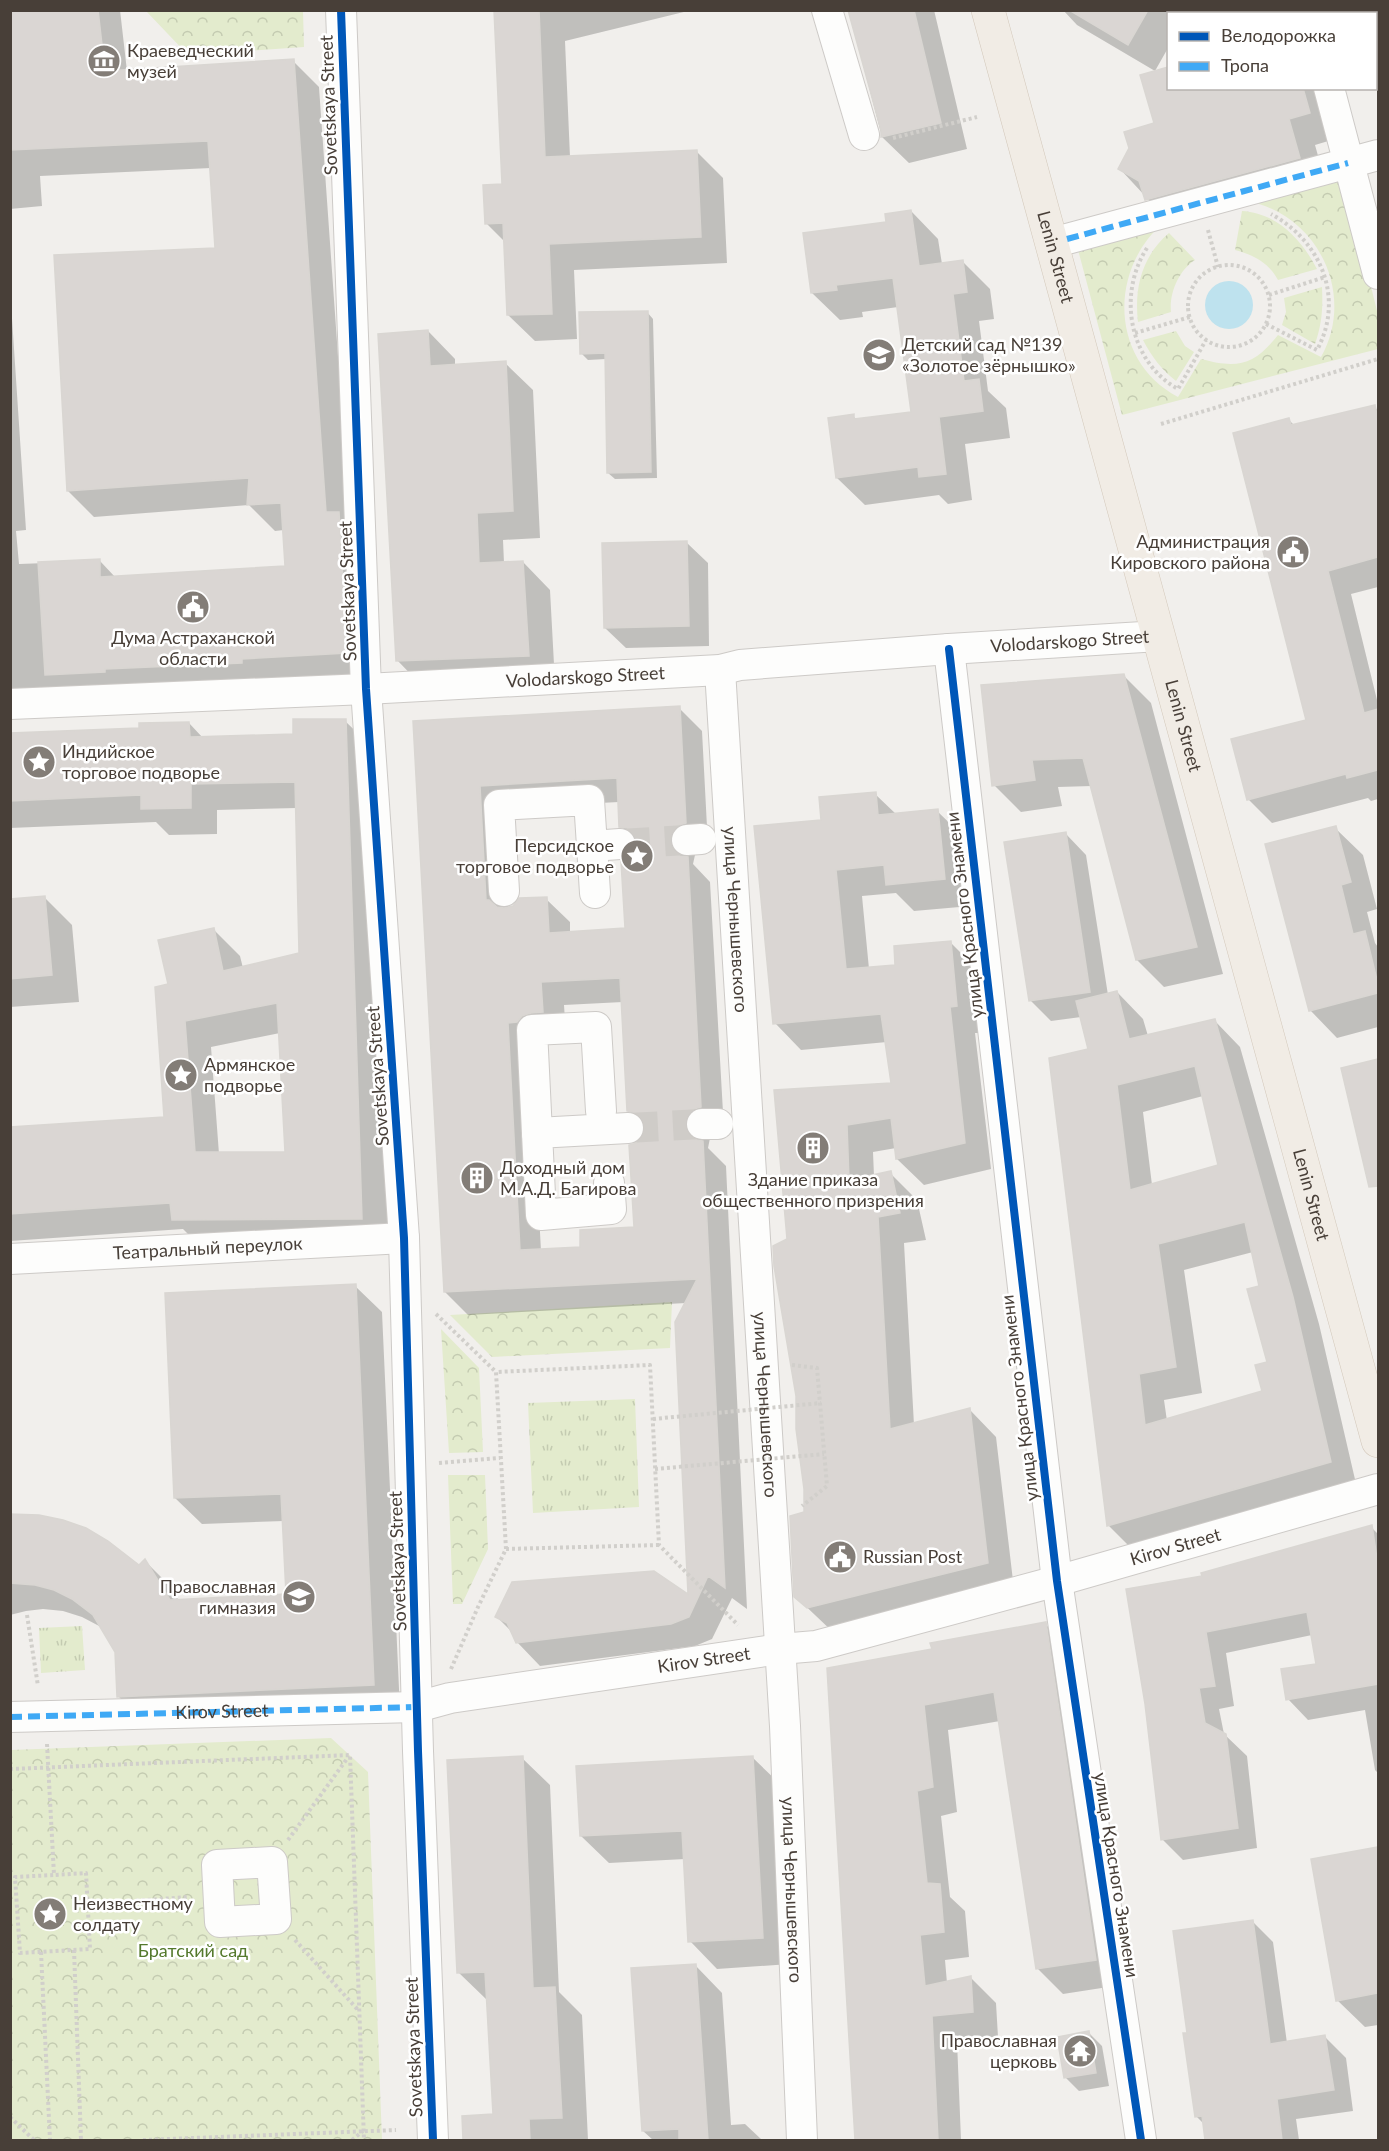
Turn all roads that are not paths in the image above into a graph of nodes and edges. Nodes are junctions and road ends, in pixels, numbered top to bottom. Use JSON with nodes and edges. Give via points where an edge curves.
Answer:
{"nodes":[{"id":1,"x":341,"y":10,"type":"edge"},
{"id":2,"x":827,"y":10,"type":"edge"},
{"id":3,"x":988,"y":10,"type":"edge"},
{"id":4,"x":1330,"y":90,"type":"edge"},
{"id":5,"x":864,"y":135,"type":"road end"},
{"id":6,"x":1378,"y":156,"type":"edge"},
{"id":7,"x":1348,"y":163,"type":"junction"},
{"id":8,"x":1067,"y":239,"type":"dead end"},
{"id":9,"x":1378,"y":274,"type":"edge"},
{"id":10,"x":1159,"y":636,"type":"junction"},
{"id":11,"x":949,"y":649,"type":"junction"},
{"id":12,"x":720,"y":669,"type":"junction"},
{"id":13,"x":366,"y":689,"type":"junction"},
{"id":14,"x":10,"y":704,"type":"edge"},
{"id":15,"x":504,"y":891,"type":"dead end"},
{"id":16,"x":595,"y":893,"type":"dead end"},
{"id":17,"x":601,"y":1111,"type":"dead end"},
{"id":18,"x":628,"y":1128,"type":"tunnel mouth"},
{"id":19,"x":537,"y":1133,"type":"junction"},
{"id":20,"x":609,"y":1183,"type":"dead end"},
{"id":21,"x":404,"y":1238,"type":"junction"},
{"id":22,"x":10,"y":1259,"type":"edge"},
{"id":23,"x":1378,"y":1441,"type":"edge"},
{"id":24,"x":1378,"y":1489,"type":"edge"},
{"id":25,"x":1056,"y":1581,"type":"junction"},
{"id":26,"x":780,"y":1640,"type":"junction"},
{"id":27,"x":417,"y":1707,"type":"junction"},
{"id":28,"x":10,"y":1718,"type":"edge"},
{"id":29,"x":276,"y":1919,"type":"joint"},
{"id":30,"x":433,"y":2140,"type":"edge"},
{"id":31,"x":802,"y":2140,"type":"edge"},
{"id":32,"x":1141,"y":2140,"type":"edge"}],
"edges":[{"from":1,"to":13,"type":"street","name":"Sovetskaya Street"},
{"from":2,"to":5,"type":"street"},
{"from":3,"to":10,"type":"main road","name":"Lenin Street"},
{"from":4,"to":7,"type":"street"},
{"from":6,"to":7,"type":"street"},
{"from":7,"to":8,"type":"street"},
{"from":7,"to":9,"type":"street"},
{"from":10,"to":11,"type":"street","name":"Volodarskogo Street"},
{"from":10,"to":23,"type":"main road","name":"Lenin Street"},
{"from":11,"to":12,"type":"street","name":"Volodarskogo Street"},
{"from":11,"to":25,"type":"street","name":"улица Красного Знамени"},
{"from":12,"to":13,"type":"street","name":"Volodarskogo Street"},
{"from":12,"to":26,"type":"street","name":"улица Чернышевского"},
{"from":13,"to":14,"type":"street","name":"Volodarskogo Street"},
{"from":13,"to":21,"type":"street","name":"Sovetskaya Street"},
{"from":15,"to":16,"type":"street","via":[[499,805],[589,800],[606,845]]},
{"from":17,"to":19,"type":"street","via":[[596,1027],[532,1030]]},
{"from":18,"to":19,"type":"street"},
{"from":19,"to":20,"type":"street","via":[[541,1215],[611,1209]]},
{"from":21,"to":22,"type":"street","name":"Театральный переулок"},
{"from":21,"to":27,"type":"street","name":"Sovetskaya Street"},
{"from":24,"to":25,"type":"street","name":"Kirov Street"},
{"from":25,"to":26,"type":"street","name":"Kirov Street","via":[[816,1646]]},
{"from":25,"to":32,"type":"street","name":"улица Красного Знамени"},
{"from":26,"to":27,"type":"street","name":"Kirov Street"},
{"from":26,"to":31,"type":"street","name":"улица Чернышевского"},
{"from":27,"to":28,"type":"street","name":"Kirov Street"},
{"from":27,"to":30,"type":"street","name":"Sovetskaya Street"},
{"from":29,"to":29,"type":"street","via":[[220,1922],[217,1865],[272,1862]]}]}
